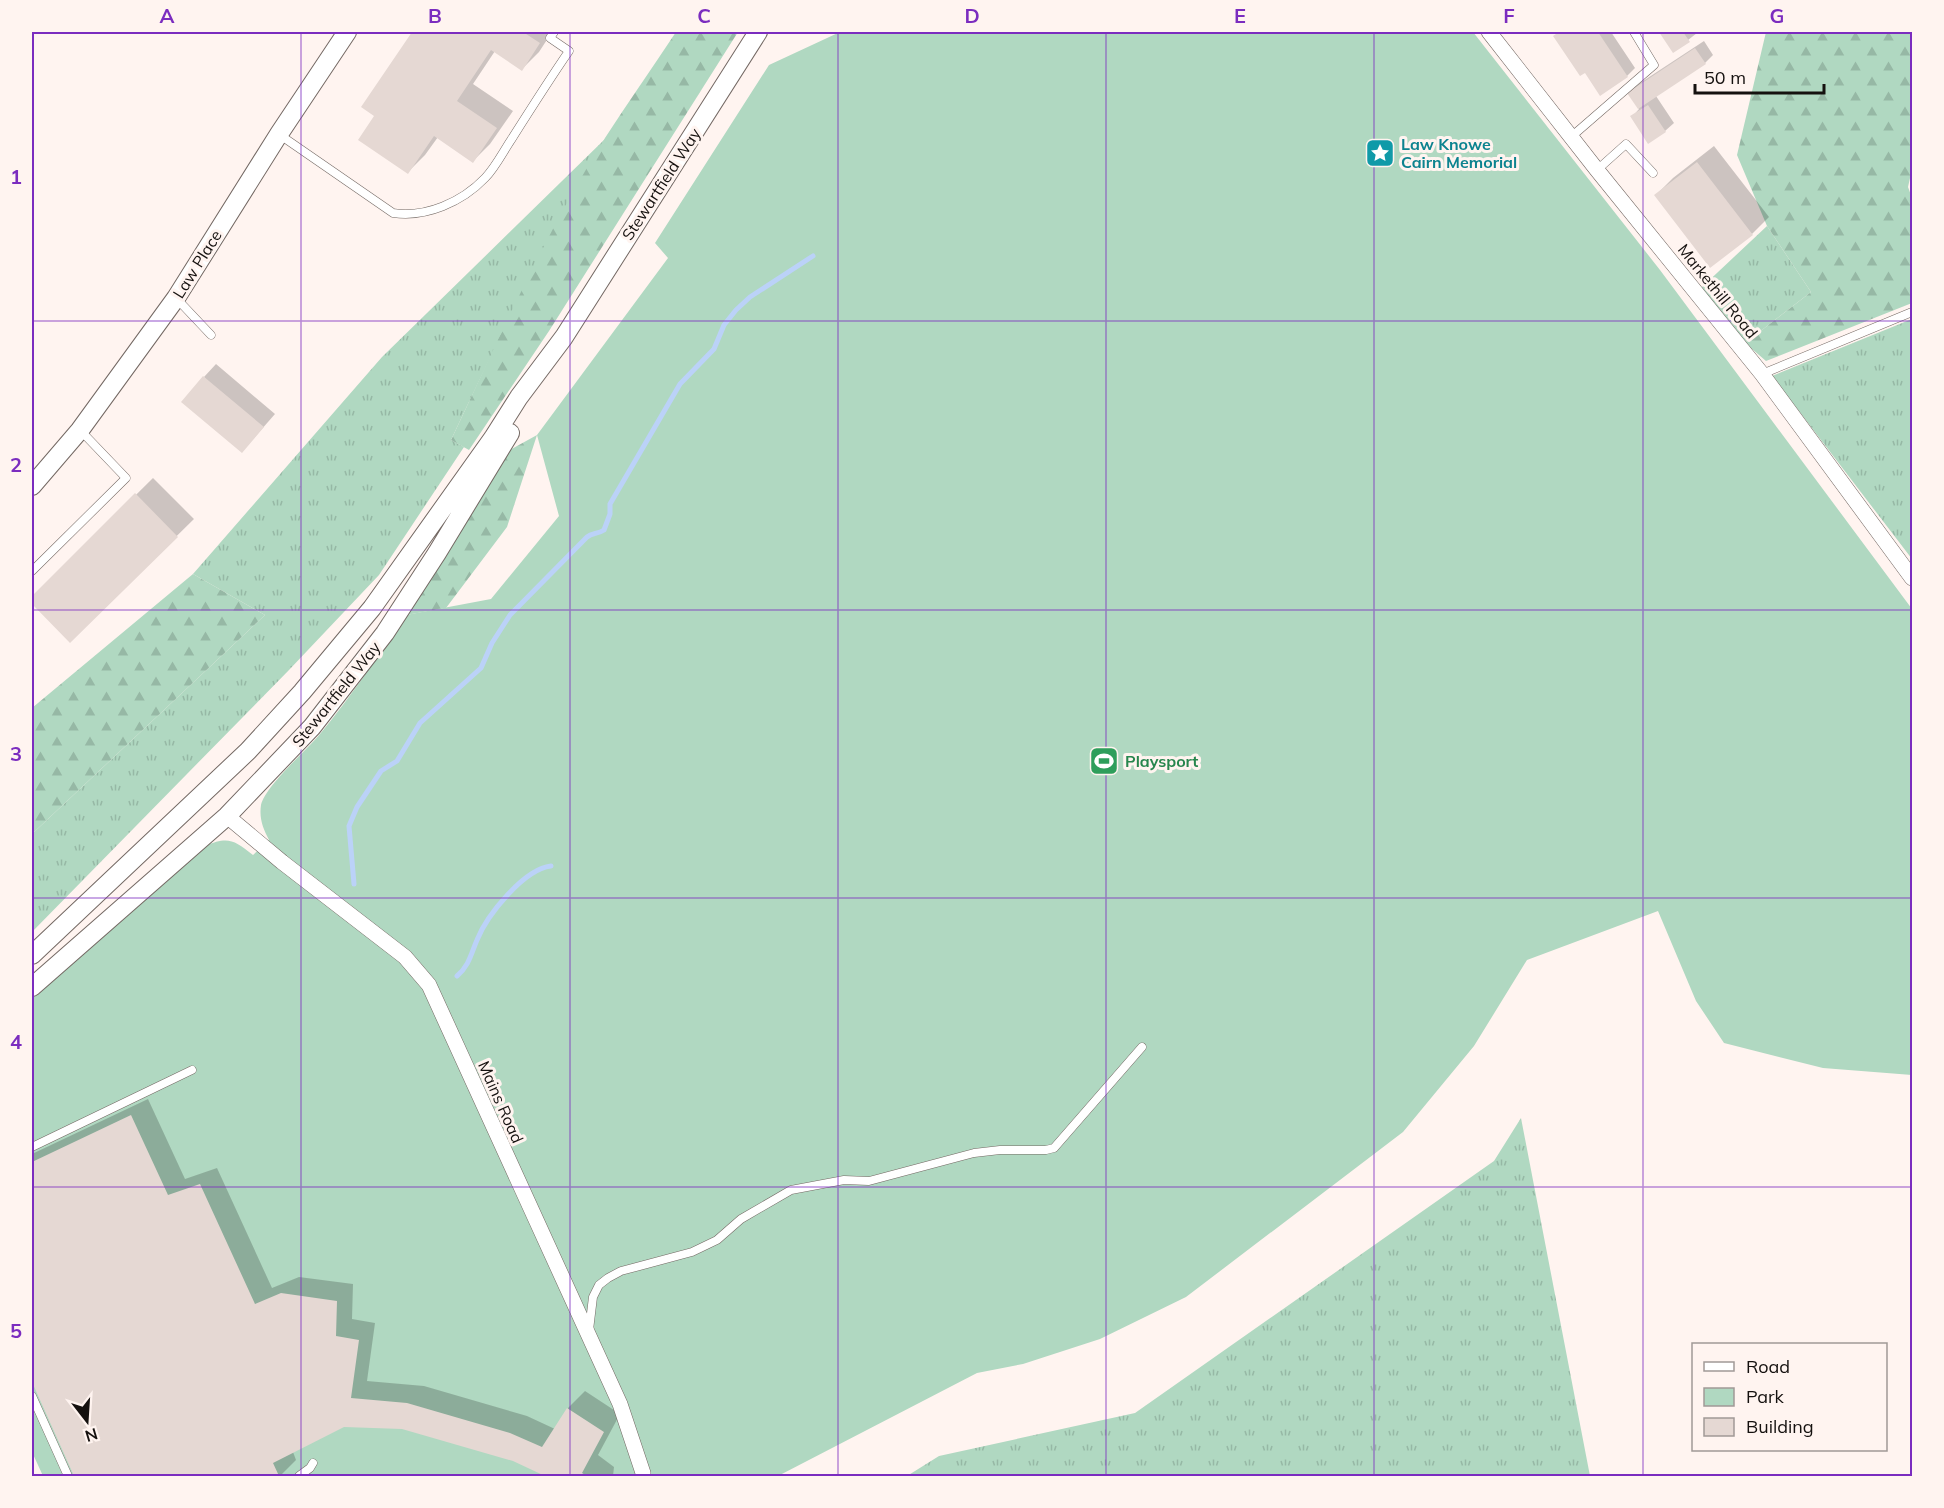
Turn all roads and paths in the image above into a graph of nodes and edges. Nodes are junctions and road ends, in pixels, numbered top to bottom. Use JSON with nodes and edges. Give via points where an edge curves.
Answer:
{"nodes":[{"id":1,"x":347,"y":32,"type":"edge"},
{"id":2,"x":554,"y":32,"type":"edge"},
{"id":3,"x":758,"y":32,"type":"edge"},
{"id":4,"x":1489,"y":32,"type":"edge"},
{"id":5,"x":1634,"y":32,"type":"edge"},
{"id":6,"x":279,"y":134,"type":"junction"},
{"id":7,"x":1571,"y":137,"type":"junction"},
{"id":8,"x":1597,"y":170,"type":"junction"},
{"id":9,"x":1653,"y":173,"type":"dead end"},
{"id":10,"x":176,"y":298,"type":"junction"},
{"id":11,"x":1912,"y":312,"type":"edge"},
{"id":12,"x":212,"y":335,"type":"dead end"},
{"id":13,"x":564,"y":337,"type":"junction"},
{"id":14,"x":1761,"y":374,"type":"junction"},
{"id":15,"x":80,"y":430,"type":"junction"},
{"id":16,"x":32,"y":486,"type":"edge"},
{"id":17,"x":32,"y":571,"type":"edge"},
{"id":18,"x":1912,"y":578,"type":"edge"},
{"id":19,"x":227,"y":816,"type":"junction"},
{"id":20,"x":32,"y":955,"type":"edge"},
{"id":21,"x":32,"y":987,"type":"edge"},
{"id":22,"x":1142,"y":1047,"type":"dead end"},
{"id":23,"x":192,"y":1070,"type":"dead end"},
{"id":24,"x":32,"y":1147,"type":"edge"},
{"id":25,"x":588,"y":1334,"type":"junction"},
{"id":26,"x":32,"y":1396,"type":"edge"},
{"id":27,"x":313,"y":1463,"type":"dead end"},
{"id":28,"x":643,"y":1475,"type":"edge"},
{"id":29,"x":68,"y":1476,"type":"edge"},
{"id":30,"x":299,"y":1476,"type":"edge"}],
"edges":[{"from":1,"to":6,"type":"street","name":"Law Place"},
{"from":2,"to":6,"type":"lane","via":[[550,38],[569,51],[486,177],[448,204],[408,215],[393,213]]},
{"from":3,"to":13,"type":"street","name":"Stewartfield Way"},
{"from":4,"to":7,"type":"street","name":"Markethill Road"},
{"from":5,"to":7,"type":"lane","via":[[1654,65]]},
{"from":6,"to":10,"type":"street","name":"Law Place"},
{"from":7,"to":8,"type":"street","name":"Markethill Road"},
{"from":8,"to":9,"type":"lane","via":[[1626,144]]},
{"from":8,"to":14,"type":"street","name":"Markethill Road"},
{"from":10,"to":12,"type":"lane"},
{"from":10,"to":15,"type":"street","name":"Law Place"},
{"from":11,"to":14,"type":"lane"},
{"from":13,"to":19,"type":"street","name":"Stewartfield Way","via":[[498,453],[385,633],[312,727]]},
{"from":13,"to":20,"type":"street","name":"Stewartfield Way","via":[[372,608],[302,692],[232,767]]},
{"from":14,"to":18,"type":"street","name":"Markethill Road"},
{"from":15,"to":16,"type":"street","name":"Law Place"},
{"from":15,"to":17,"type":"lane","via":[[126,478]]},
{"from":19,"to":21,"type":"street","name":"Stewartfield Way"},
{"from":19,"to":25,"type":"street","name":"Mains Road","via":[[405,957],[429,985]]},
{"from":22,"to":25,"type":"lane","via":[[1054,1148],[974,1153],[869,1181],[844,1180],[791,1190],[741,1219],[717,1240],[692,1252],[608,1278],[593,1297]]},
{"from":23,"to":24,"type":"lane"},
{"from":25,"to":28,"type":"street","name":"Mains Road","via":[[620,1404]]},
{"from":26,"to":29,"type":"lane"},
{"from":27,"to":30,"type":"lane"}]}
